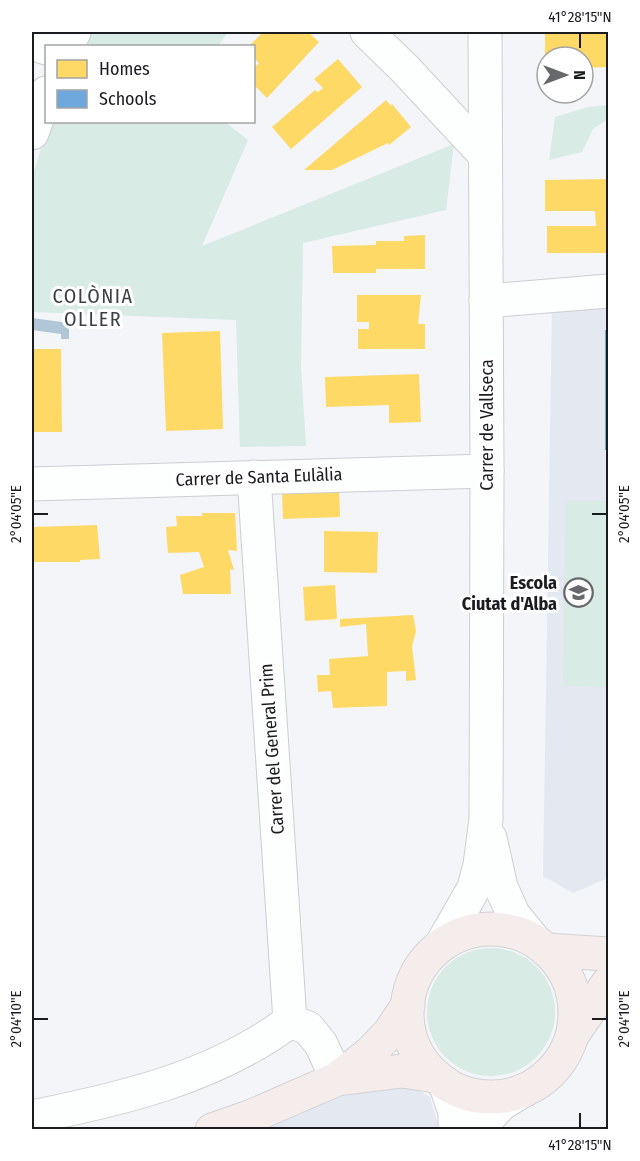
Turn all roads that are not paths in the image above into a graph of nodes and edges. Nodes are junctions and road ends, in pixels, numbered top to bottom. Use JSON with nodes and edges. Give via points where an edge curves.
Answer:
{"nodes":[{"id":1,"x":367,"y":32,"type":"edge"},
{"id":2,"x":485,"y":32,"type":"edge"},
{"id":3,"x":45,"y":96,"type":"edge"},
{"id":4,"x":32,"y":133,"type":"edge"},
{"id":5,"x":485,"y":155,"type":"junction"},
{"id":6,"x":609,"y":291,"type":"edge"},
{"id":7,"x":486,"y":301,"type":"junction"},
{"id":8,"x":487,"y":471,"type":"junction"},
{"id":9,"x":255,"y":477,"type":"junction"},
{"id":10,"x":32,"y":484,"type":"edge"},
{"id":11,"x":486,"y":819,"type":"junction"},
{"id":12,"x":442,"y":944,"type":"junction"},
{"id":13,"x":540,"y":945,"type":"junction"},
{"id":14,"x":609,"y":954,"type":"edge"},
{"id":15,"x":609,"y":983,"type":"edge"},
{"id":16,"x":408,"y":1005,"type":"junction"},
{"id":17,"x":290,"y":1021,"type":"junction"},
{"id":18,"x":573,"y":1034,"type":"junction"},
{"id":19,"x":337,"y":1079,"type":"junction"},
{"id":20,"x":441,"y":1079,"type":"junction"},
{"id":21,"x":522,"y":1091,"type":"junction"},
{"id":22,"x":32,"y":1117,"type":"edge"},
{"id":23,"x":212,"y":1130,"type":"edge"},
{"id":24,"x":455,"y":1130,"type":"edge"},
{"id":25,"x":477,"y":1130,"type":"edge"}],
"edges":[{"from":1,"to":5,"type":"street"},
{"from":2,"to":5,"type":"street","name":"Carrer de Vallseca"},
{"from":3,"to":4,"type":"street"},
{"from":5,"to":7,"type":"street","name":"Carrer de Vallseca"},
{"from":6,"to":7,"type":"street"},
{"from":7,"to":8,"type":"street","name":"Carrer de Vallseca"},
{"from":8,"to":9,"type":"street","name":"Carrer de Santa Eulàlia"},
{"from":8,"to":11,"type":"street","name":"Carrer de Vallseca"},
{"from":9,"to":10,"type":"street","name":"Carrer de Santa Eulàlia"},
{"from":9,"to":17,"type":"street","name":"Carrer del General Prim"},
{"from":11,"to":12,"type":"street","via":[[474,888]]},
{"from":11,"to":13,"type":"street","via":[[501,887],[513,914]]},
{"from":12,"to":13,"type":"main road","via":[[470,930],[503,929]]},
{"from":12,"to":16,"type":"main road","via":[[430,954],[412,982]]},
{"from":13,"to":14,"type":"main road"},
{"from":13,"to":18,"type":"main road","via":[[562,967],[569,982],[575,1016]]},
{"from":15,"to":18,"type":"main road"},
{"from":16,"to":19,"type":"main road","via":[[370,1053]]},
{"from":16,"to":20,"type":"main road","via":[[412,1042],[422,1060]]},
{"from":17,"to":19,"type":"street","via":[[308,1028],[321,1044]]},
{"from":17,"to":22,"type":"street","via":[[267,1038],[183,1079]]},
{"from":18,"to":21,"type":"main road","via":[[557,1064]]},
{"from":19,"to":20,"type":"main road","via":[[394,1071]]},
{"from":19,"to":23,"type":"main road"},
{"from":20,"to":21,"type":"main road","via":[[453,1088],[482,1096]]},
{"from":20,"to":24,"type":"street","via":[[455,1112]]},
{"from":21,"to":25,"type":"street","via":[[501,1104]]}]}
